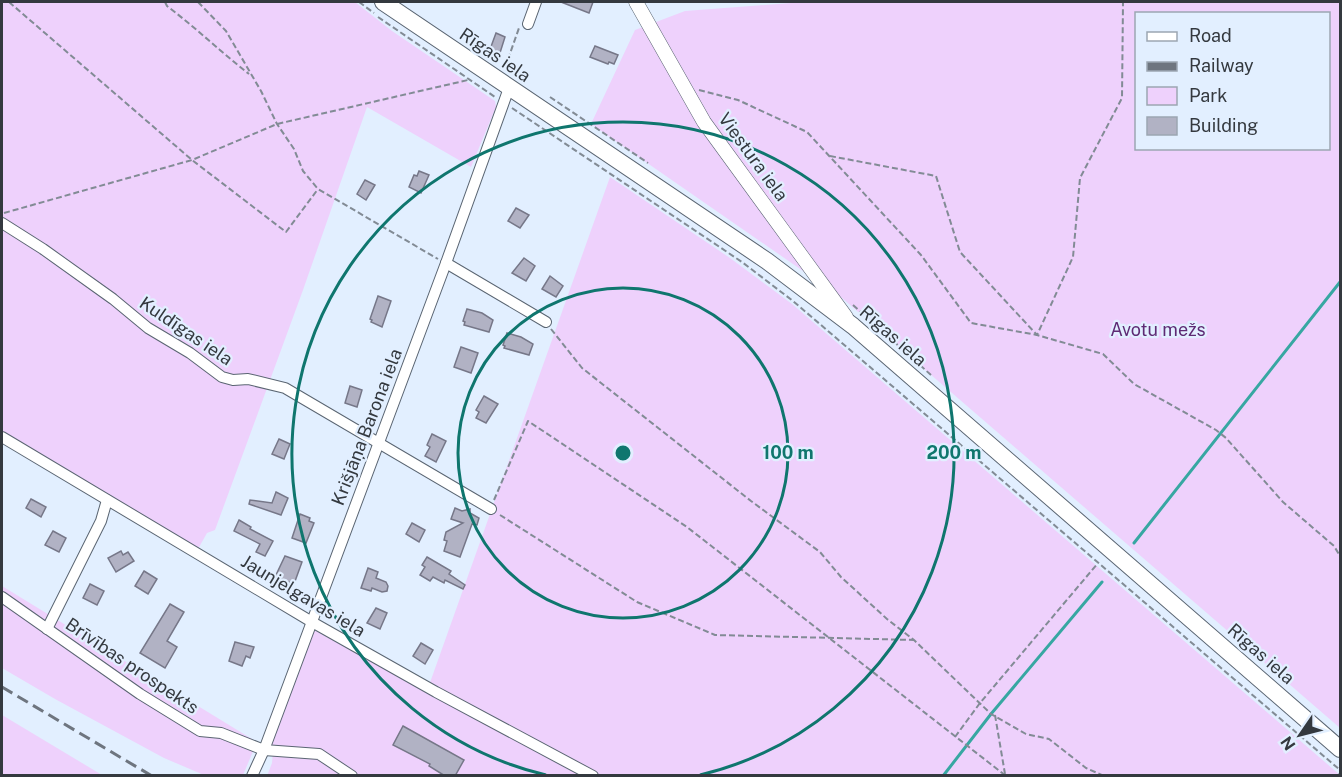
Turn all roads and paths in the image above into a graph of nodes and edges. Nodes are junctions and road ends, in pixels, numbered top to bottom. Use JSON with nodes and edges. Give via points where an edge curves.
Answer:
{"nodes":[{"id":1,"x":9,"y":2,"type":"edge"},
{"id":2,"x":165,"y":2,"type":"edge"},
{"id":3,"x":198,"y":2,"type":"edge"},
{"id":4,"x":359,"y":2,"type":"edge"},
{"id":5,"x":383,"y":2,"type":"edge"},
{"id":6,"x":536,"y":2,"type":"edge"},
{"id":7,"x":636,"y":2,"type":"edge"},
{"id":8,"x":1123,"y":2,"type":"edge"},
{"id":9,"x":528,"y":24,"type":"joint"},
{"id":10,"x":502,"y":66,"type":"dead end"},
{"id":11,"x":251,"y":76,"type":"junction"},
{"id":12,"x":469,"y":80,"type":"junction"},
{"id":13,"x":684,"y":86,"type":"junction"},
{"id":14,"x":507,"y":96,"type":"junction"},
{"id":15,"x":277,"y":124,"type":"junction"},
{"id":16,"x":829,"y":156,"type":"junction"},
{"id":17,"x":192,"y":160,"type":"junction"},
{"id":18,"x":318,"y":189,"type":"junction"},
{"id":19,"x":2,"y":214,"type":"edge"},
{"id":20,"x":2,"y":223,"type":"edge"},
{"id":21,"x":446,"y":263,"type":"junction"},
{"id":22,"x":546,"y":322,"type":"joint"},
{"id":23,"x":853,"y":326,"type":"junction"},
{"id":24,"x":1037,"y":336,"type":"junction"},
{"id":25,"x":2,"y":437,"type":"edge"},
{"id":26,"x":379,"y":442,"type":"junction"},
{"id":27,"x":107,"y":500,"type":"junction"},
{"id":28,"x":491,"y":508,"type":"junction"},
{"id":29,"x":1341,"y":556,"type":"edge"},
{"id":30,"x":1098,"y":562,"type":"junction"},
{"id":31,"x":2,"y":597,"type":"edge"},
{"id":32,"x":312,"y":622,"type":"junction"},
{"id":33,"x":47,"y":629,"type":"junction"},
{"id":34,"x":829,"y":638,"type":"junction"},
{"id":35,"x":914,"y":639,"type":"junction"},
{"id":36,"x":980,"y":703,"type":"junction"},
{"id":37,"x":995,"y":715,"type":"junction"},
{"id":38,"x":955,"y":737,"type":"junction"},
{"id":39,"x":1341,"y":749,"type":"edge"},
{"id":40,"x":264,"y":750,"type":"junction"},
{"id":41,"x":1340,"y":773,"type":"edge"},
{"id":42,"x":1006,"y":775,"type":"edge"},
{"id":43,"x":252,"y":776,"type":"edge"},
{"id":44,"x":352,"y":776,"type":"edge"},
{"id":45,"x":593,"y":776,"type":"edge"},
{"id":46,"x":1104,"y":776,"type":"edge"}],
"edges":[{"from":1,"to":17,"type":"path"},
{"from":2,"to":11,"type":"path"},
{"from":3,"to":11,"type":"path","via":[[226,31]]},
{"from":4,"to":12,"type":"path"},
{"from":5,"to":14,"type":"main road","name":"Rīgas iela"},
{"from":6,"to":9,"type":"street"},
{"from":7,"to":13,"type":"street","name":"Viestura iela"},
{"from":8,"to":24,"type":"path","via":[[1122,98],[1080,178],[1073,257]]},
{"from":9,"to":10,"type":"path","via":[[519,27]]},
{"from":11,"to":15,"type":"path"},
{"from":12,"to":14,"type":"path"},
{"from":12,"to":15,"type":"path"},
{"from":13,"to":16,"type":"path","via":[[738,100],[807,132]]},
{"from":13,"to":23,"type":"street","name":"Viestura iela","via":[[733,163]]},
{"from":14,"to":21,"type":"street","name":"Krišjāņa Barona iela"},
{"from":14,"to":23,"type":"main road","name":"Rīgas iela","via":[[767,261]]},
{"from":14,"to":30,"type":"path","via":[[794,301]]},
{"from":15,"to":17,"type":"path"},
{"from":15,"to":18,"type":"path","via":[[303,171]]},
{"from":16,"to":24,"type":"path","via":[[921,255],[971,323]]},
{"from":16,"to":24,"type":"path","via":[[936,176],[960,252]]},
{"from":17,"to":18,"type":"path","via":[[286,232]]},
{"from":17,"to":19,"type":"path"},
{"from":18,"to":21,"type":"path"},
{"from":20,"to":26,"type":"street","name":"Kuldīgas iela","via":[[222,377],[285,388]]},
{"from":21,"to":22,"type":"street"},
{"from":21,"to":26,"type":"street","name":"Krišjāņa Barona iela"},
{"from":22,"to":35,"type":"path","via":[[582,368],[820,552],[841,578]]},
{"from":23,"to":39,"type":"main road","name":"Rīgas iela"},
{"from":24,"to":29,"type":"path","via":[[1103,354],[1134,384],[1216,430],[1283,502]]},
{"from":25,"to":27,"type":"street","name":"Jaunjelgavas iela"},
{"from":26,"to":28,"type":"street","name":"Kuldīgas iela"},
{"from":26,"to":32,"type":"street","name":"Krišjāņa Barona iela"},
{"from":27,"to":32,"type":"street","name":"Jaunjelgavas iela"},
{"from":27,"to":33,"type":"street","via":[[101,521]]},
{"from":28,"to":34,"type":"path","via":[[638,602],[715,635]]},
{"from":28,"to":34,"type":"path","via":[[528,421],[687,527]]},
{"from":30,"to":36,"type":"path"},
{"from":30,"to":41,"type":"path"},
{"from":31,"to":33,"type":"street","name":"Brīvības prospekts"},
{"from":32,"to":40,"type":"street","name":"Krišjāņa Barona iela"},
{"from":32,"to":45,"type":"street","name":"Jaunjelgavas iela"},
{"from":33,"to":40,"type":"street","name":"Brīvības prospekts","via":[[200,731],[221,733]]},
{"from":34,"to":35,"type":"path"},
{"from":34,"to":38,"type":"path"},
{"from":35,"to":36,"type":"path"},
{"from":36,"to":37,"type":"path"},
{"from":36,"to":38,"type":"path"},
{"from":37,"to":42,"type":"path"},
{"from":37,"to":46,"type":"path","via":[[1026,734],[1049,739],[1086,768]]},
{"from":38,"to":42,"type":"path"},
{"from":40,"to":43,"type":"street","name":"Krišjāņa Barona iela"},
{"from":40,"to":44,"type":"street","name":"Brīvības prospekts","via":[[319,753]]}]}
